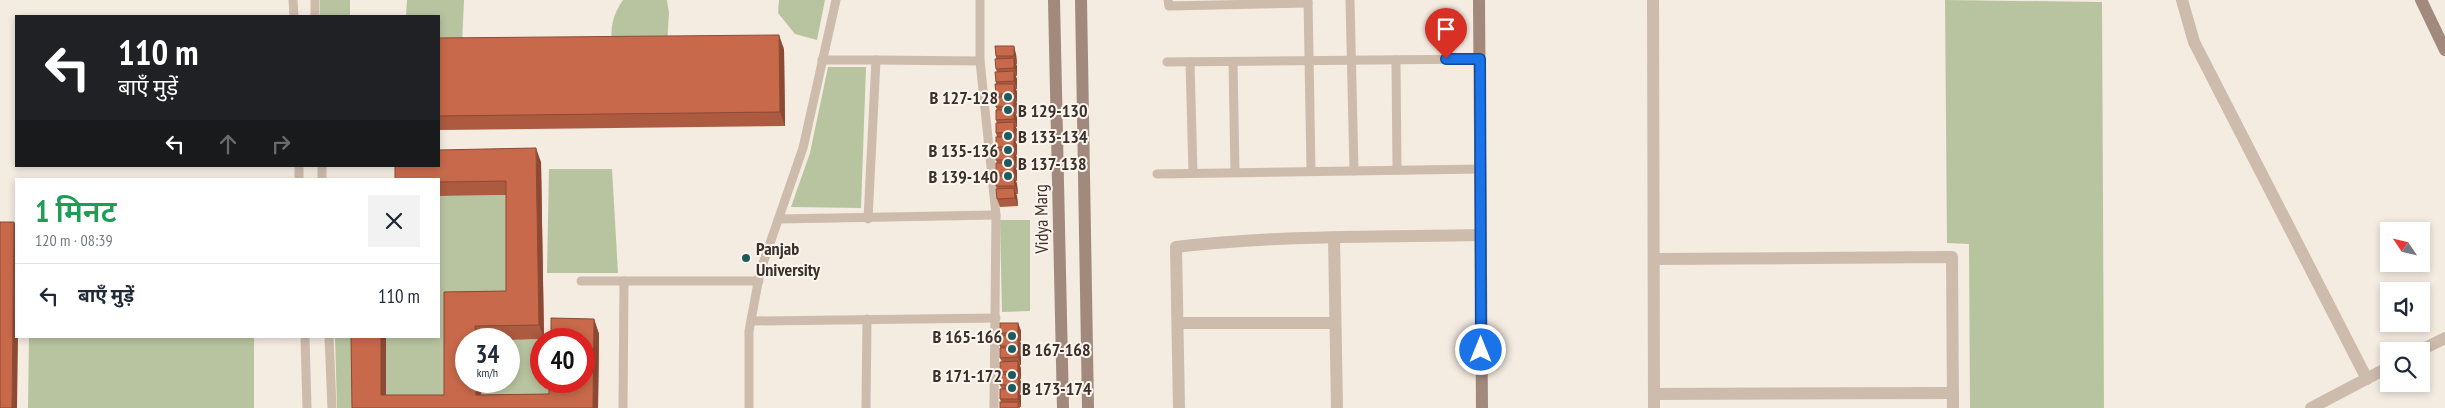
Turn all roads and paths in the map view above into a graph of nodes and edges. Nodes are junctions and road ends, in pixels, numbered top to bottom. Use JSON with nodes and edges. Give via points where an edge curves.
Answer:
{"nodes":[{"id":1,"x":293,"y":0,"type":"edge"},
{"id":2,"x":315,"y":0,"type":"edge"},
{"id":3,"x":836,"y":0,"type":"edge"},
{"id":4,"x":980,"y":0,"type":"edge"},
{"id":5,"x":1054,"y":0,"type":"edge"},
{"id":6,"x":1081,"y":0,"type":"edge"},
{"id":7,"x":1168,"y":0,"type":"edge"},
{"id":8,"x":1350,"y":0,"type":"edge"},
{"id":9,"x":1479,"y":0,"type":"edge"},
{"id":10,"x":1653,"y":0,"type":"edge"},
{"id":11,"x":2182,"y":0,"type":"edge"},
{"id":12,"x":2421,"y":0,"type":"edge"},
{"id":13,"x":1235,"y":2,"type":"edge"},
{"id":14,"x":1308,"y":2,"type":"edge"},
{"id":15,"x":294,"y":15,"type":"edge"},
{"id":16,"x":316,"y":15,"type":"edge"},
{"id":17,"x":2445,"y":50,"type":"edge"},
{"id":18,"x":1480,"y":59,"type":"junction"},
{"id":19,"x":822,"y":60,"type":"junction"},
{"id":20,"x":876,"y":60,"type":"junction"},
{"id":21,"x":1352,"y":60,"type":"junction"},
{"id":22,"x":1396,"y":60,"type":"junction"},
{"id":23,"x":980,"y":61,"type":"junction"},
{"id":24,"x":1167,"y":62,"type":"dead end"},
{"id":25,"x":1190,"y":62,"type":"junction"},
{"id":26,"x":1233,"y":62,"type":"junction"},
{"id":27,"x":1309,"y":62,"type":"junction"},
{"id":28,"x":1480,"y":169,"type":"junction"},
{"id":29,"x":1311,"y":170,"type":"junction"},
{"id":30,"x":1397,"y":170,"type":"junction"},
{"id":31,"x":1354,"y":171,"type":"junction"},
{"id":32,"x":1235,"y":172,"type":"junction"},
{"id":33,"x":1193,"y":173,"type":"junction"},
{"id":34,"x":1157,"y":174,"type":"dead end"},
{"id":35,"x":996,"y":215,"type":"junction"},
{"id":36,"x":779,"y":219,"type":"junction"},
{"id":37,"x":868,"y":219,"type":"junction"},
{"id":38,"x":1481,"y":235,"type":"junction"},
{"id":39,"x":1334,"y":238,"type":"junction"},
{"id":40,"x":1654,"y":259,"type":"junction"},
{"id":41,"x":582,"y":281,"type":"dead end"},
{"id":42,"x":624,"y":281,"type":"junction"},
{"id":43,"x":759,"y":281,"type":"junction"},
{"id":44,"x":996,"y":318,"type":"junction"},
{"id":45,"x":867,"y":319,"type":"junction"},
{"id":46,"x":752,"y":321,"type":"junction"},
{"id":47,"x":1178,"y":323,"type":"junction"},
{"id":48,"x":1335,"y":323,"type":"junction"},
{"id":49,"x":305,"y":338,"type":"edge"},
{"id":50,"x":329,"y":338,"type":"edge"},
{"id":51,"x":2445,"y":338,"type":"edge"},
{"id":52,"x":2430,"y":346,"type":"edge"},
{"id":53,"x":2380,"y":372,"type":"edge"},
{"id":54,"x":2367,"y":379,"type":"junction"},
{"id":55,"x":1953,"y":393,"type":"junction"},
{"id":56,"x":1654,"y":394,"type":"junction"},
{"id":57,"x":307,"y":408,"type":"edge"},
{"id":58,"x":332,"y":408,"type":"edge"},
{"id":59,"x":623,"y":408,"type":"edge"},
{"id":60,"x":749,"y":408,"type":"edge"},
{"id":61,"x":866,"y":408,"type":"edge"},
{"id":62,"x":994,"y":408,"type":"edge"},
{"id":63,"x":1063,"y":408,"type":"edge"},
{"id":64,"x":1088,"y":408,"type":"edge"},
{"id":65,"x":1179,"y":408,"type":"edge"},
{"id":66,"x":1337,"y":408,"type":"edge"},
{"id":67,"x":1482,"y":408,"type":"edge"},
{"id":68,"x":1654,"y":408,"type":"edge"},
{"id":69,"x":1953,"y":408,"type":"edge"},
{"id":70,"x":2311,"y":408,"type":"edge"}],
"edges":[{"from":1,"to":15,"type":"lane"},
{"from":2,"to":16,"type":"lane"},
{"from":3,"to":19,"type":"lane"},
{"from":4,"to":23,"type":"lane"},
{"from":5,"to":63,"type":"main road","name":"Vidya Marg"},
{"from":6,"to":64,"type":"main road"},
{"from":7,"to":13,"type":"lane","via":[[1169,6]]},
{"from":8,"to":21,"type":"lane"},
{"from":9,"to":18,"type":"main road"},
{"from":10,"to":40,"type":"street"},
{"from":11,"to":54,"type":"street","via":[[2194,42]]},
{"from":12,"to":17,"type":"main road"},
{"from":13,"to":14,"type":"lane"},
{"from":14,"to":27,"type":"lane"},
{"from":18,"to":22,"type":"lane"},
{"from":18,"to":28,"type":"main road"},
{"from":19,"to":20,"type":"lane"},
{"from":19,"to":36,"type":"lane","via":[[803,148]]},
{"from":20,"to":23,"type":"lane"},
{"from":20,"to":37,"type":"lane"},
{"from":21,"to":22,"type":"lane"},
{"from":21,"to":27,"type":"lane"},
{"from":21,"to":31,"type":"lane"},
{"from":22,"to":30,"type":"lane"},
{"from":23,"to":35,"type":"lane"},
{"from":24,"to":25,"type":"lane"},
{"from":25,"to":26,"type":"lane"},
{"from":25,"to":33,"type":"lane"},
{"from":26,"to":27,"type":"lane"},
{"from":26,"to":32,"type":"lane"},
{"from":27,"to":29,"type":"lane"},
{"from":28,"to":30,"type":"lane"},
{"from":28,"to":38,"type":"main road"},
{"from":29,"to":31,"type":"lane"},
{"from":29,"to":32,"type":"lane"},
{"from":30,"to":31,"type":"lane"},
{"from":32,"to":33,"type":"lane"},
{"from":33,"to":34,"type":"lane"},
{"from":35,"to":37,"type":"lane"},
{"from":35,"to":44,"type":"lane"},
{"from":36,"to":37,"type":"lane"},
{"from":36,"to":43,"type":"lane"},
{"from":38,"to":39,"type":"street"},
{"from":38,"to":67,"type":"main road"},
{"from":39,"to":47,"type":"street","via":[[1176,247]]},
{"from":39,"to":48,"type":"street"},
{"from":40,"to":55,"type":"street","via":[[1952,257]]},
{"from":40,"to":56,"type":"street"},
{"from":41,"to":42,"type":"lane"},
{"from":42,"to":43,"type":"lane"},
{"from":42,"to":59,"type":"lane"},
{"from":43,"to":46,"type":"lane"},
{"from":44,"to":45,"type":"lane"},
{"from":44,"to":62,"type":"lane"},
{"from":45,"to":46,"type":"lane"},
{"from":45,"to":61,"type":"lane"},
{"from":46,"to":60,"type":"lane"},
{"from":47,"to":48,"type":"street"},
{"from":47,"to":65,"type":"street"},
{"from":48,"to":66,"type":"street"},
{"from":49,"to":57,"type":"lane"},
{"from":50,"to":58,"type":"lane"},
{"from":51,"to":52,"type":"street"},
{"from":53,"to":54,"type":"street"},
{"from":54,"to":70,"type":"street"},
{"from":55,"to":56,"type":"street"},
{"from":55,"to":69,"type":"street"},
{"from":56,"to":68,"type":"street"}]}
